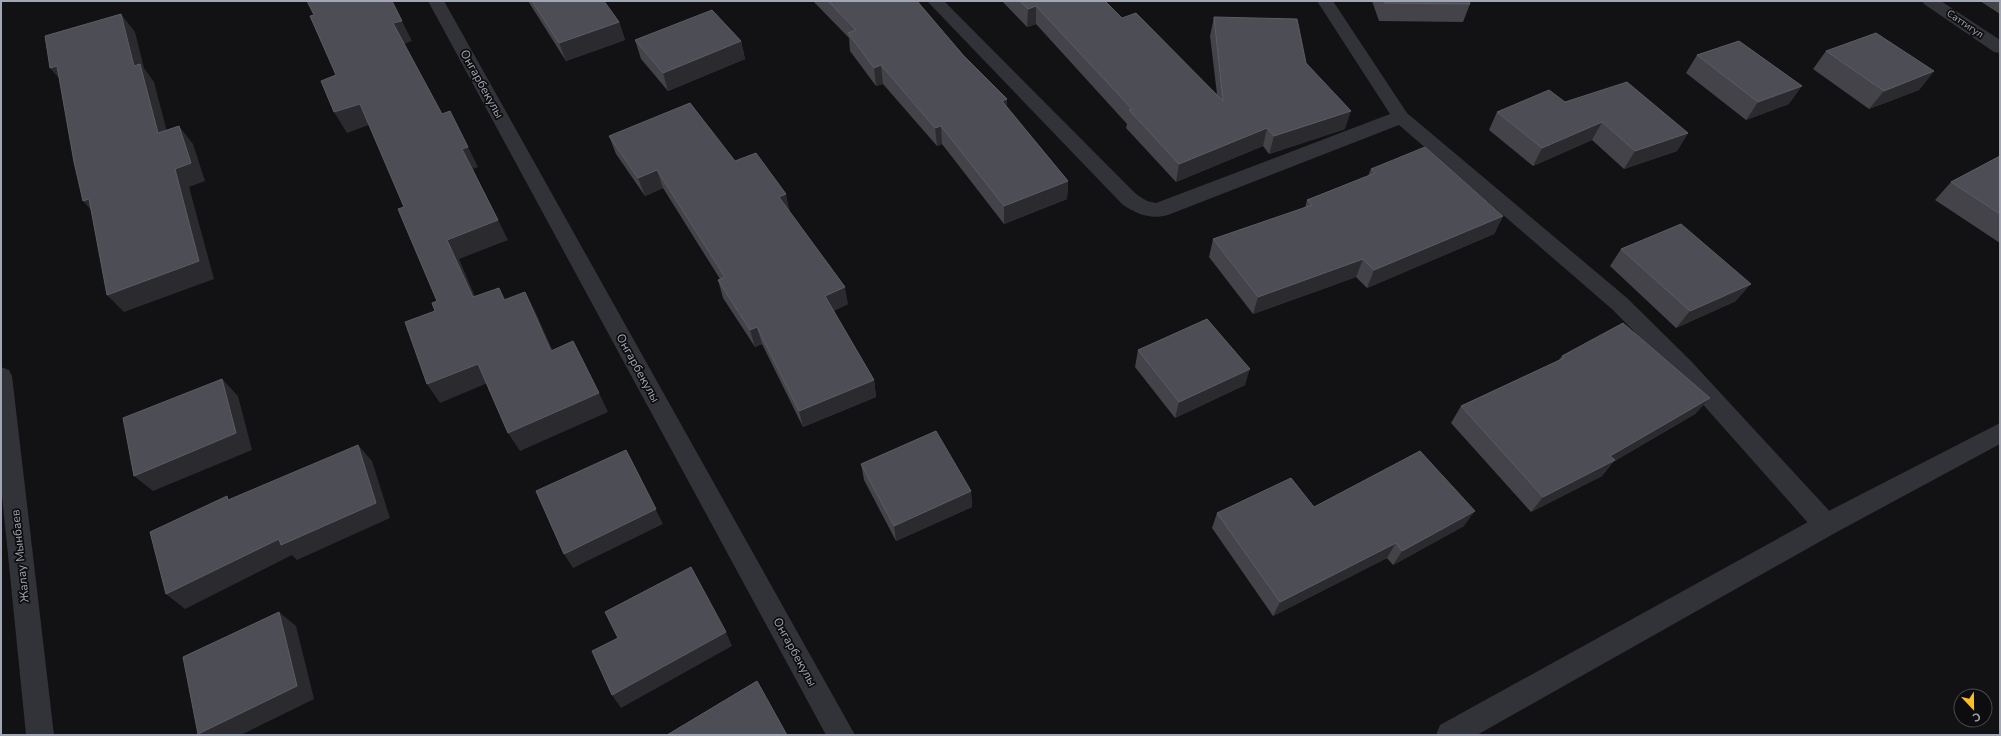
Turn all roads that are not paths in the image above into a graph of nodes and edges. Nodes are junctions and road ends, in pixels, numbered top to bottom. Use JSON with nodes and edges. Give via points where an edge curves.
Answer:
{"nodes":[{"id":1,"x":436,"y":1,"type":"edge"},
{"id":2,"x":935,"y":1,"type":"edge"},
{"id":3,"x":1324,"y":1,"type":"edge"},
{"id":4,"x":1930,"y":1,"type":"edge"},
{"id":5,"x":2000,"y":48,"type":"edge"},
{"id":6,"x":1401,"y":117,"type":"junction"},
{"id":7,"x":1,"y":376,"type":"edge"},
{"id":8,"x":2000,"y":433,"type":"edge"},
{"id":9,"x":1826,"y":525,"type":"junction"},
{"id":10,"x":40,"y":735,"type":"edge"},
{"id":11,"x":841,"y":735,"type":"edge"},
{"id":12,"x":1450,"y":735,"type":"edge"}],
"edges":[{"from":1,"to":11,"type":"street","name":"Онгарбекулы"},
{"from":2,"to":6,"type":"street","via":[[1129,199],[1150,211],[1161,210]]},
{"from":3,"to":6,"type":"street"},
{"from":4,"to":5,"type":"street","name":"Саттигул"},
{"from":6,"to":9,"type":"street","via":[[1620,304],[1683,367]]},
{"from":7,"to":10,"type":"street","name":"Жалау Мынбаев"},
{"from":8,"to":9,"type":"street"},
{"from":9,"to":12,"type":"street"}]}
